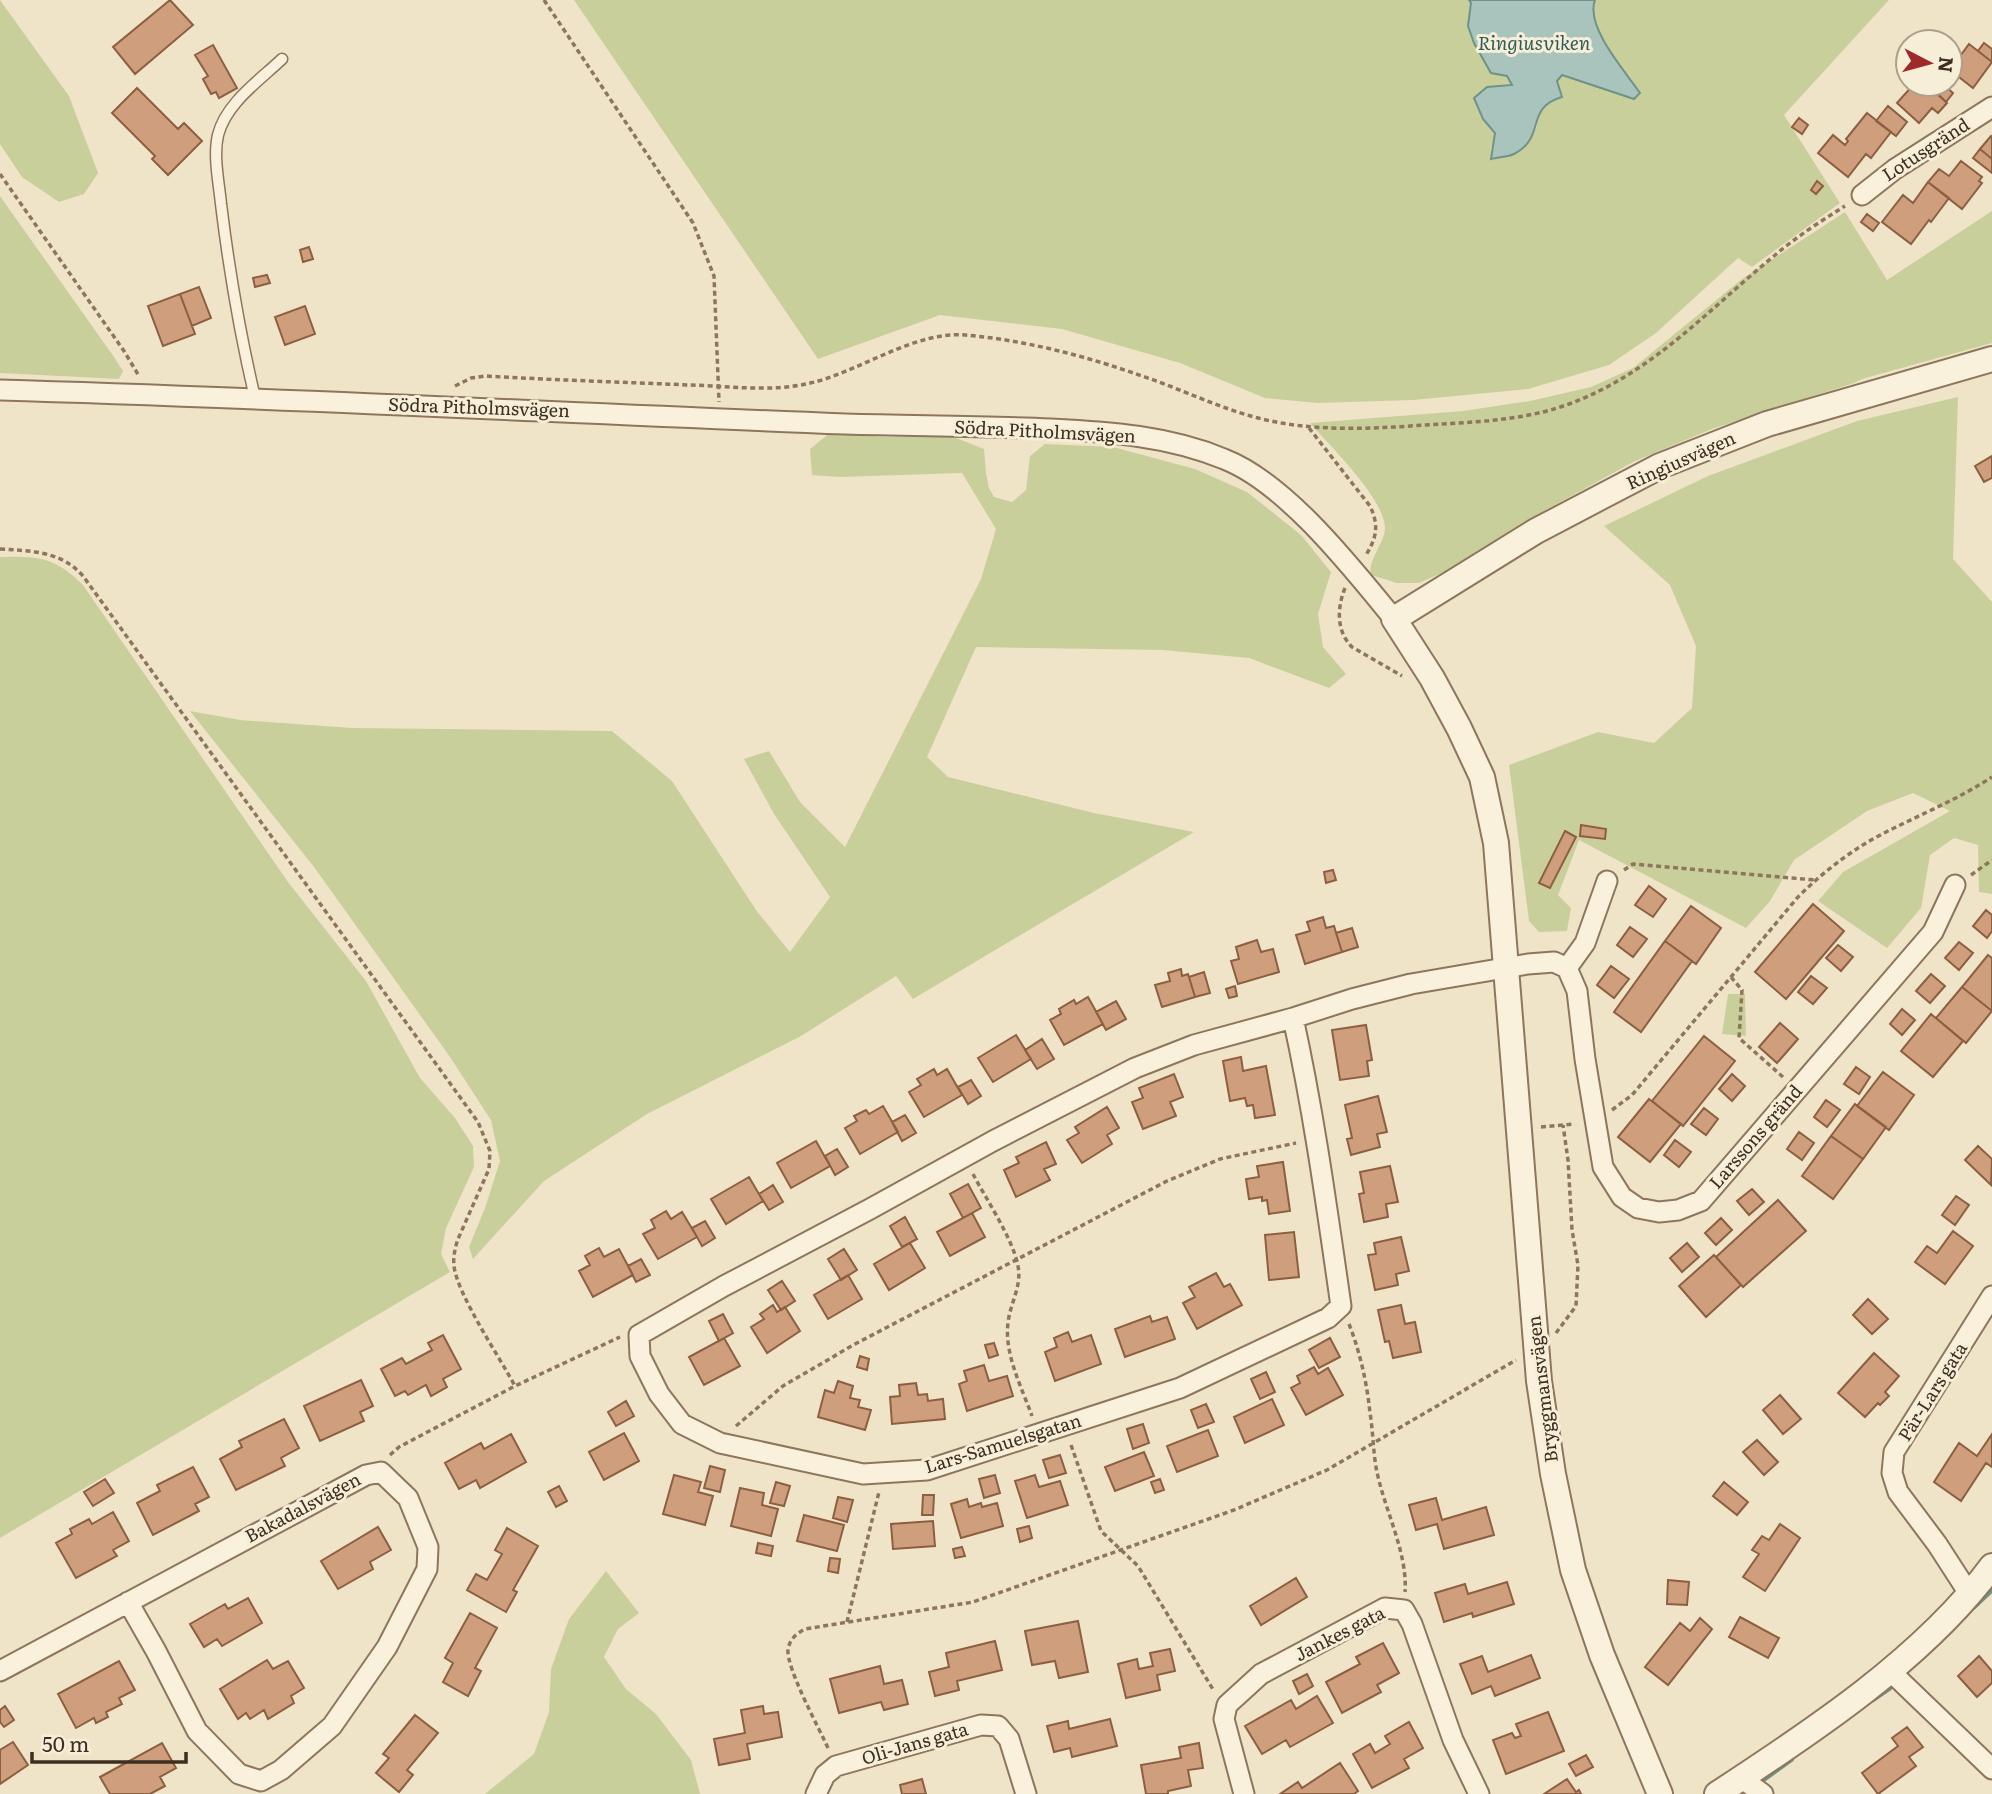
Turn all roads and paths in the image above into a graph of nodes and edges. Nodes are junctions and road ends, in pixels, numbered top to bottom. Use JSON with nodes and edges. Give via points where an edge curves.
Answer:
{"nodes":[{"id":1,"x":544,"y":0,"type":"edge"},
{"id":2,"x":282,"y":59,"type":"dead end"},
{"id":3,"x":1992,"y":107,"type":"edge"},
{"id":4,"x":0,"y":174,"type":"edge"},
{"id":5,"x":1862,"y":195,"type":"joint"},
{"id":6,"x":1992,"y":359,"type":"edge"},
{"id":7,"x":142,"y":381,"type":"dead end"},
{"id":8,"x":718,"y":386,"type":"junction"},
{"id":9,"x":454,"y":387,"type":"dead end"},
{"id":10,"x":0,"y":390,"type":"edge"},
{"id":11,"x":255,"y":398,"type":"junction"},
{"id":12,"x":719,"y":418,"type":"junction"},
{"id":13,"x":1309,"y":428,"type":"junction"},
{"id":14,"x":0,"y":549,"type":"edge"},
{"id":15,"x":1355,"y":572,"type":"junction"},
{"id":16,"x":1394,"y":619,"type":"junction"},
{"id":17,"x":1404,"y":677,"type":"dead end"},
{"id":18,"x":1992,"y":777,"type":"edge"},
{"id":19,"x":1992,"y":860,"type":"edge"},
{"id":20,"x":1815,"y":880,"type":"junction"},
{"id":21,"x":1607,"y":881,"type":"joint"},
{"id":22,"x":1955,"y":885,"type":"joint"},
{"id":23,"x":1506,"y":967,"type":"junction"},
{"id":24,"x":1567,"y":968,"type":"junction"},
{"id":25,"x":1731,"y":977,"type":"junction"},
{"id":26,"x":1293,"y":1018,"type":"junction"},
{"id":27,"x":1797,"y":1089,"type":"junction"},
{"id":28,"x":1595,"y":1118,"type":"junction"},
{"id":29,"x":1563,"y":1125,"type":"junction"},
{"id":30,"x":1518,"y":1129,"type":"junction"},
{"id":31,"x":1316,"y":1139,"type":"junction"},
{"id":32,"x":964,"y":1157,"type":"junction"},
{"id":33,"x":1016,"y":1259,"type":"junction"},
{"id":34,"x":1992,"y":1296,"type":"edge"},
{"id":35,"x":1341,"y":1306,"type":"junction"},
{"id":36,"x":639,"y":1335,"type":"junction"},
{"id":37,"x":1530,"y":1353,"type":"junction"},
{"id":38,"x":515,"y":1386,"type":"junction"},
{"id":39,"x":1065,"y":1426,"type":"junction"},
{"id":40,"x":1038,"y":1435,"type":"junction"},
{"id":41,"x":720,"y":1443,"type":"junction"},
{"id":42,"x":1373,"y":1445,"type":"junction"},
{"id":43,"x":381,"y":1472,"type":"junction"},
{"id":44,"x":883,"y":1473,"type":"junction"},
{"id":45,"x":1123,"y":1549,"type":"junction"},
{"id":46,"x":1992,"y":1566,"type":"edge"},
{"id":47,"x":1970,"y":1595,"type":"junction"},
{"id":48,"x":128,"y":1602,"type":"junction"},
{"id":49,"x":1404,"y":1610,"type":"junction"},
{"id":50,"x":847,"y":1622,"type":"junction"},
{"id":51,"x":1889,"y":1670,"type":"junction"},
{"id":52,"x":0,"y":1671,"type":"edge"},
{"id":53,"x":1229,"y":1703,"type":"junction"},
{"id":54,"x":836,"y":1766,"type":"junction"},
{"id":55,"x":1992,"y":1769,"type":"edge"},
{"id":56,"x":1741,"y":1778,"type":"junction"},
{"id":57,"x":816,"y":1794,"type":"edge"},
{"id":58,"x":1027,"y":1794,"type":"edge"},
{"id":59,"x":1244,"y":1794,"type":"edge"},
{"id":60,"x":1479,"y":1794,"type":"edge"},
{"id":61,"x":1660,"y":1794,"type":"edge"},
{"id":62,"x":1717,"y":1794,"type":"edge"},
{"id":63,"x":1763,"y":1794,"type":"edge"}],
"edges":[{"from":1,"to":8,"type":"path","via":[[693,223],[714,276]]},
{"from":2,"to":11,"type":"lane","via":[[231,108],[218,135],[225,240]]},
{"from":3,"to":5,"type":"street","name":"Lotusgränd"},
{"from":4,"to":7,"type":"path"},
{"from":5,"to":13,"type":"path","via":[[1774,255],[1654,359],[1605,389],[1540,413],[1479,422]]},
{"from":6,"to":16,"type":"street","name":"Ringiusvägen","via":[[1767,424],[1660,466],[1535,531]]},
{"from":8,"to":9,"type":"path","via":[[485,376]]},
{"from":8,"to":12,"type":"path"},
{"from":8,"to":13,"type":"path","via":[[806,384],[916,344],[964,335],[1095,360],[1252,416]]},
{"from":10,"to":11,"type":"street","name":"Södra Pitholmsvägen"},
{"from":11,"to":12,"type":"street","name":"Södra Pitholmsvägen"},
{"from":12,"to":15,"type":"street","name":"Södra Pitholmsvägen","via":[[1113,432],[1183,444],[1229,460],[1269,485]]},
{"from":13,"to":15,"type":"path","via":[[1375,517],[1375,541]]},
{"from":14,"to":38,"type":"path","via":[[58,556],[83,576],[478,1122],[490,1151],[489,1169],[458,1239],[454,1269]]},
{"from":15,"to":16,"type":"street","name":"Södra Pitholmsvägen"},
{"from":15,"to":17,"type":"path","via":[[1340,604],[1342,633],[1352,647]]},
{"from":16,"to":23,"type":"street","name":"Södra Pitholmsvägen","via":[[1460,728],[1482,777],[1496,843]]},
{"from":18,"to":20,"type":"path","via":[[1870,841]]},
{"from":19,"to":22,"type":"path"},
{"from":20,"to":21,"type":"path","via":[[1633,864]]},
{"from":20,"to":25,"type":"path"},
{"from":21,"to":24,"type":"street","via":[[1585,943]]},
{"from":22,"to":27,"type":"street","name":"Larssons gränd","via":[[1933,932]]},
{"from":23,"to":24,"type":"street","via":[[1555,962]]},
{"from":23,"to":26,"type":"street","via":[[1411,984]]},
{"from":23,"to":30,"type":"street","name":"Bryggmansvägen"},
{"from":24,"to":28,"type":"street","name":"Larssons gränd","via":[[1577,991]]},
{"from":25,"to":27,"type":"path","via":[[1742,990],[1739,1038]]},
{"from":25,"to":28,"type":"path","via":[[1632,1095]]},
{"from":26,"to":31,"type":"street"},
{"from":26,"to":32,"type":"street","via":[[1194,1045],[1135,1068]]},
{"from":27,"to":28,"type":"street","name":"Larssons gränd","via":[[1701,1200],[1678,1210],[1638,1208],[1622,1197],[1603,1167]]},
{"from":28,"to":29,"type":"path"},
{"from":29,"to":30,"type":"path"},
{"from":29,"to":37,"type":"path","via":[[1578,1265],[1576,1306],[1560,1329]]},
{"from":30,"to":37,"type":"street","name":"Bryggmansvägen"},
{"from":31,"to":33,"type":"path","via":[[1230,1156],[1193,1169]]},
{"from":31,"to":35,"type":"street"},
{"from":32,"to":33,"type":"path"},
{"from":32,"to":36,"type":"street"},
{"from":33,"to":40,"type":"path","via":[[1017,1291],[1007,1336]]},
{"from":33,"to":41,"type":"path","via":[[783,1386]]},
{"from":34,"to":47,"type":"street","name":"Pär-Lars gata","via":[[1894,1452],[1892,1473],[1898,1492]]},
{"from":35,"to":39,"type":"street","name":"Lars-Samuelsgatan","via":[[1328,1318],[1180,1388]]},
{"from":35,"to":42,"type":"path","via":[[1358,1347]]},
{"from":36,"to":38,"type":"path","via":[[621,1336]]},
{"from":36,"to":41,"type":"street","name":"Lars-Samuelsgatan","via":[[640,1356],[666,1404],[682,1424]]},
{"from":37,"to":42,"type":"path"},
{"from":37,"to":61,"type":"street","name":"Bryggmansvägen","via":[[1573,1570],[1602,1655]]},
{"from":38,"to":43,"type":"path","via":[[399,1447]]},
{"from":39,"to":40,"type":"street","name":"Lars-Samuelsgatan"},
{"from":39,"to":45,"type":"path","via":[[1101,1531]]},
{"from":40,"to":44,"type":"street","name":"Lars-Samuelsgatan","via":[[927,1470]]},
{"from":41,"to":44,"type":"street","name":"Lars-Samuelsgatan","via":[[863,1474]]},
{"from":42,"to":45,"type":"path","via":[[1264,1499]]},
{"from":42,"to":49,"type":"path","via":[[1405,1568]]},
{"from":43,"to":48,"type":"street","name":"Bakadalsvägen","via":[[366,1475]]},
{"from":43,"to":48,"type":"street","name":"Bakadalsvägen","via":[[408,1498],[428,1547],[427,1569],[387,1647],[332,1726],[281,1770],[261,1781],[239,1774],[197,1731]]},
{"from":44,"to":50,"type":"path"},
{"from":45,"to":50,"type":"path","via":[[974,1602]]},
{"from":45,"to":53,"type":"path","via":[[1138,1566],[1211,1688]]},
{"from":46,"to":47,"type":"street"},
{"from":47,"to":51,"type":"street"},
{"from":48,"to":52,"type":"street"},
{"from":49,"to":53,"type":"street","name":"Jankes gata","via":[[1385,1608],[1261,1674]]},
{"from":49,"to":60,"type":"street","name":"Jankes gata","via":[[1453,1740]]},
{"from":50,"to":54,"type":"path","via":[[805,1629],[789,1646],[790,1664]]},
{"from":51,"to":55,"type":"street"},
{"from":51,"to":56,"type":"street"},
{"from":53,"to":59,"type":"street","via":[[1224,1719]]},
{"from":54,"to":57,"type":"street","via":[[825,1775]]},
{"from":54,"to":58,"type":"street","name":"Oli-Jans gata","via":[[981,1725],[998,1726],[1009,1739]]},
{"from":56,"to":62,"type":"street"},
{"from":56,"to":63,"type":"street"}]}
